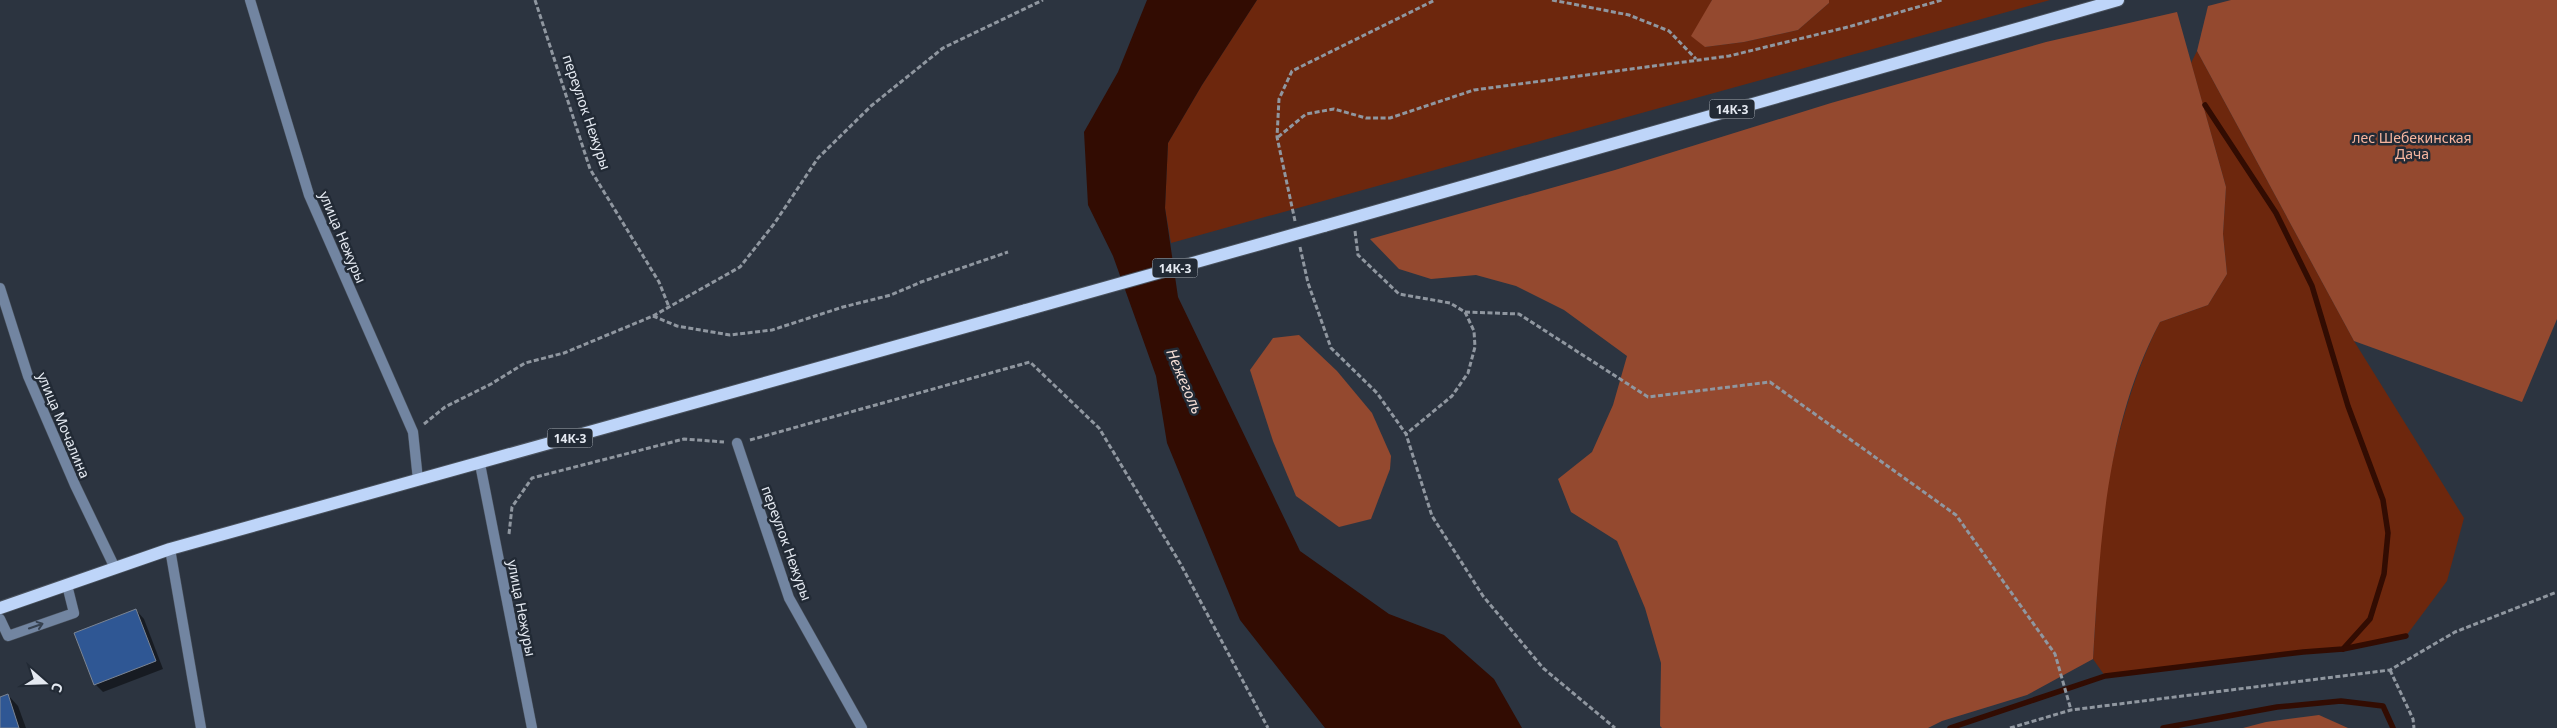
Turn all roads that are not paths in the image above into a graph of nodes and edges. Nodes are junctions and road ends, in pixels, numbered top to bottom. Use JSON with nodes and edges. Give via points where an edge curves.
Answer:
{"nodes":[{"id":1,"x":250,"y":0,"type":"edge"},
{"id":2,"x":2118,"y":0,"type":"edge"},
{"id":3,"x":0,"y":288,"type":"edge"},
{"id":4,"x":737,"y":443,"type":"road end"},
{"id":5,"x":480,"y":464,"type":"junction"},
{"id":6,"x":418,"y":480,"type":"junction"},
{"id":7,"x":170,"y":549,"type":"junction"},
{"id":8,"x":114,"y":568,"type":"junction"},
{"id":9,"x":67,"y":585,"type":"junction"},
{"id":10,"x":0,"y":608,"type":"edge"},
{"id":11,"x":0,"y":619,"type":"edge"},
{"id":12,"x":201,"y":728,"type":"edge"},
{"id":13,"x":532,"y":728,"type":"edge"},
{"id":14,"x":862,"y":728,"type":"edge"}],
"edges":[{"from":1,"to":6,"type":"street","name":"улица Нежуры","via":[[309,195],[413,432]]},
{"from":2,"to":5,"type":"main road","number":"14К-3","bridge":true},
{"from":3,"to":8,"type":"street","name":"улица Мочалина","via":[[28,376]]},
{"from":4,"to":14,"type":"street","name":"переулок Нежуры","via":[[789,598]]},
{"from":5,"to":6,"type":"main road","number":"14К-3"},
{"from":5,"to":13,"type":"street","name":"улица Нежуры"},
{"from":6,"to":7,"type":"main road","number":"14К-3"},
{"from":7,"to":8,"type":"main road","number":"14К-3"},
{"from":7,"to":12,"type":"street"},
{"from":8,"to":9,"type":"main road","number":"14К-3"},
{"from":9,"to":10,"type":"main road","number":"14К-3"},
{"from":11,"to":9,"type":"street","one_way":true,"via":[[8,636],[74,613]]}]}
